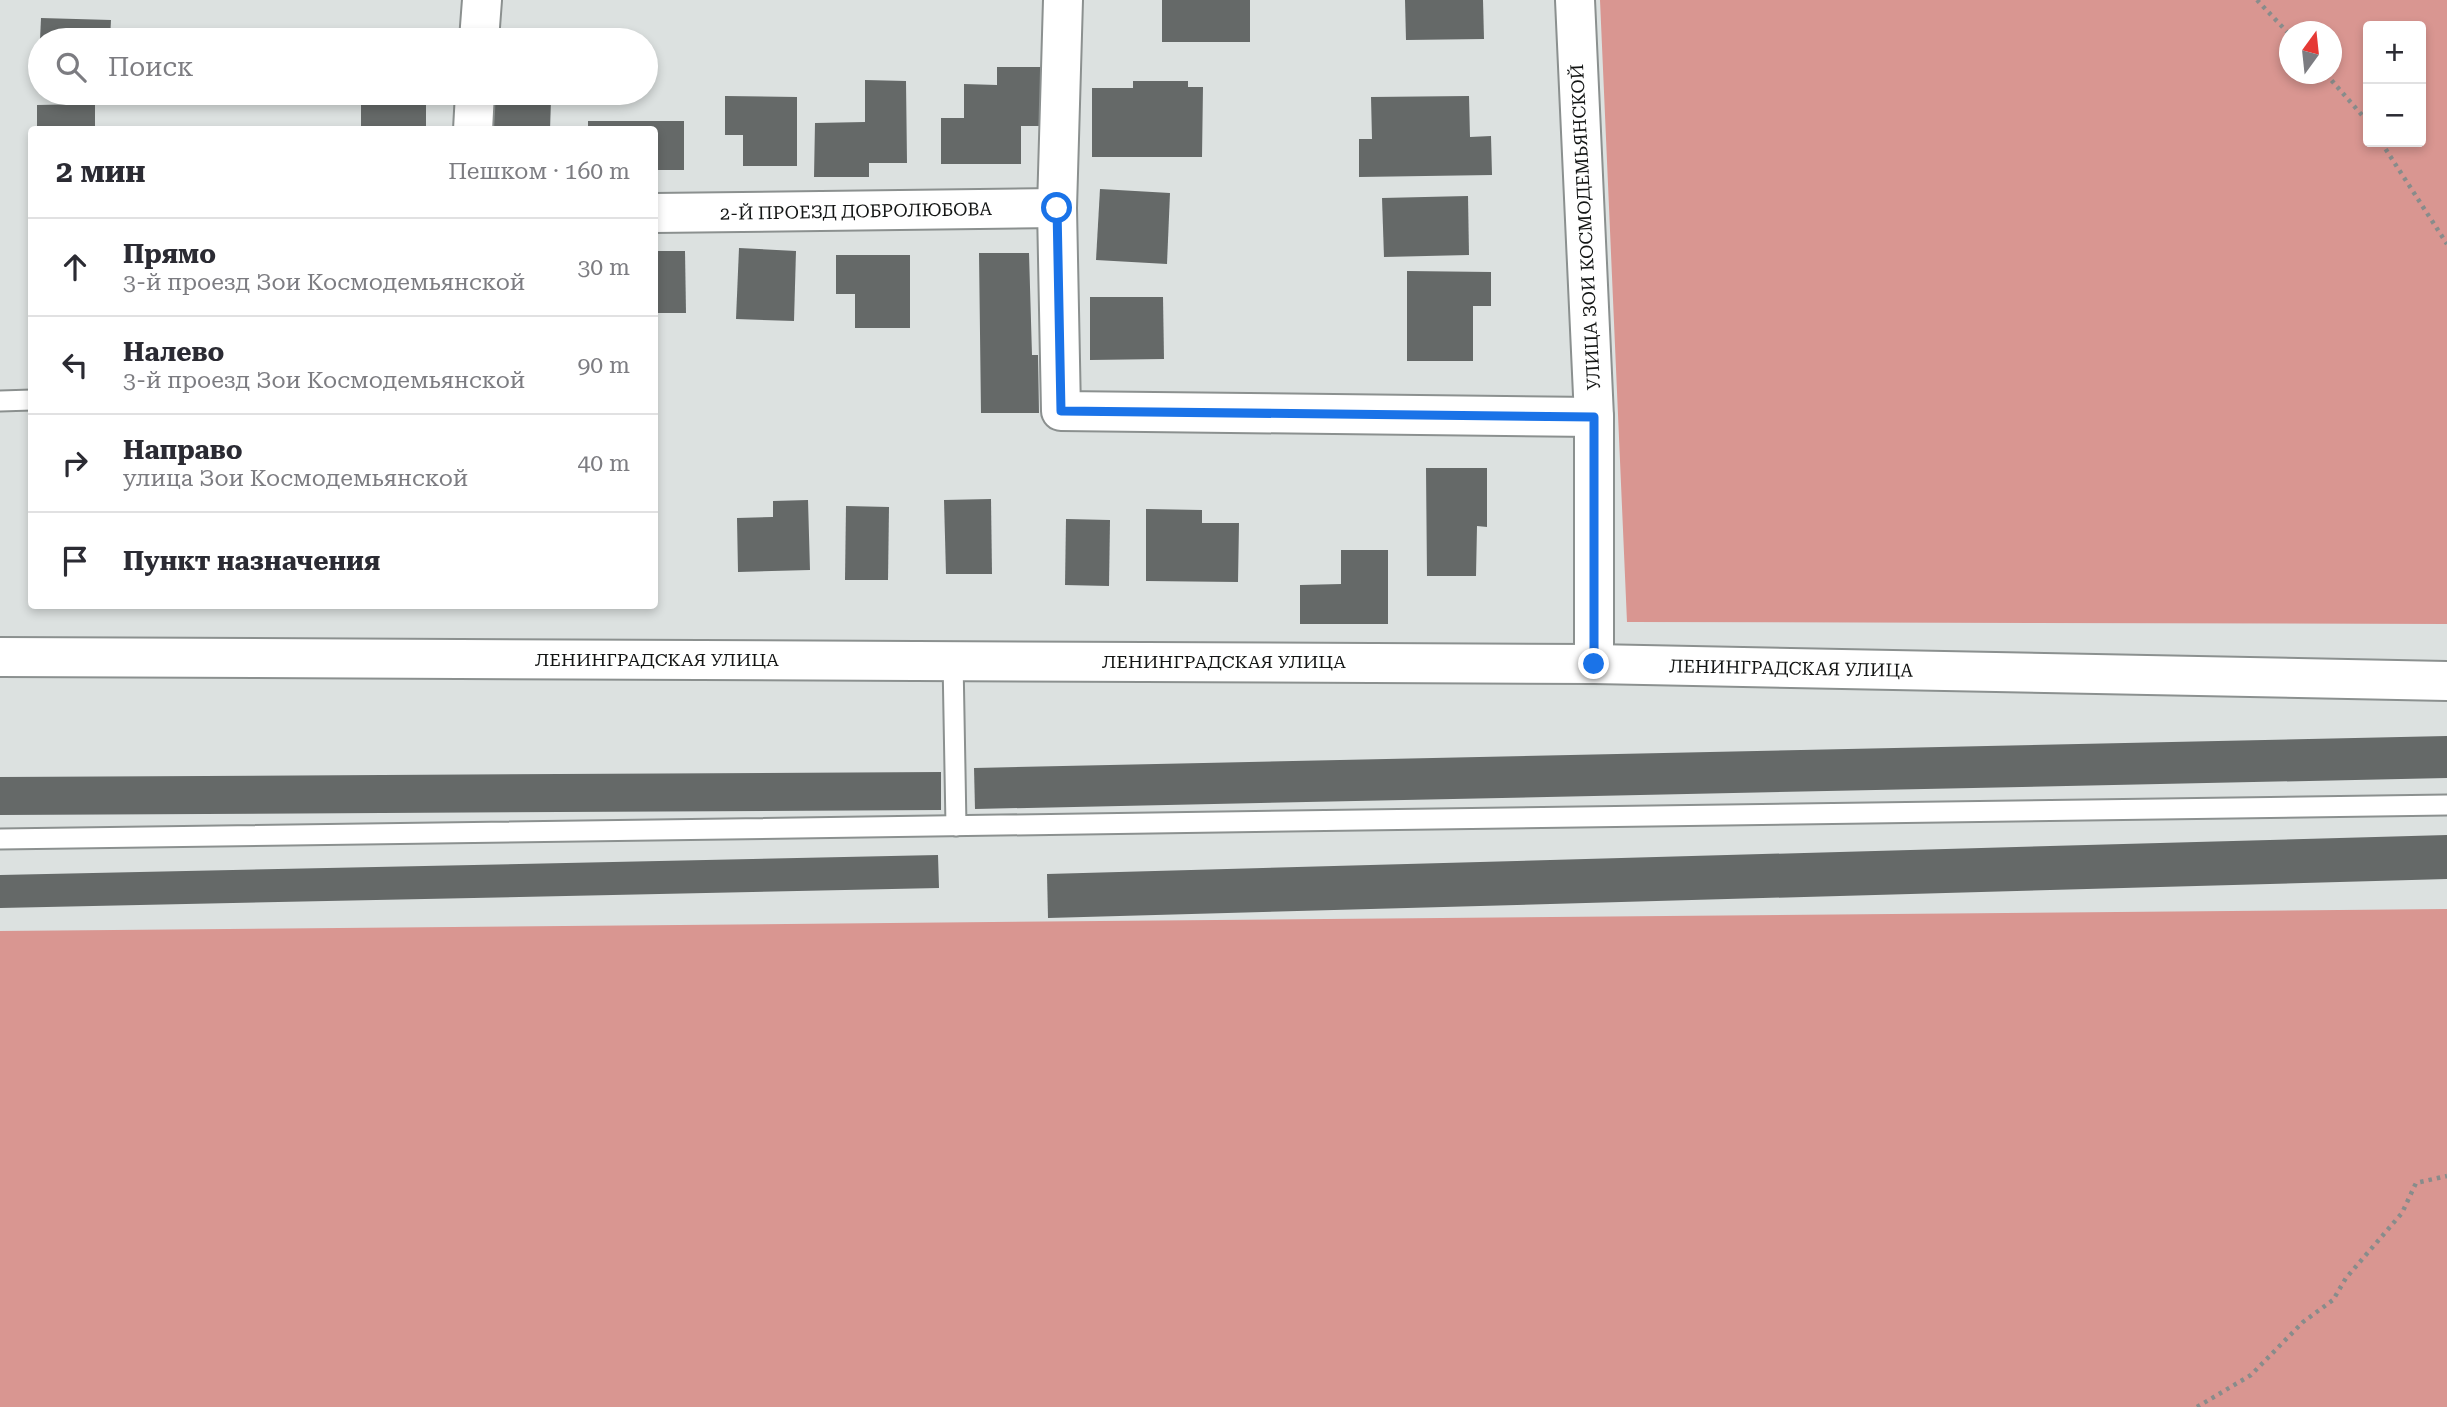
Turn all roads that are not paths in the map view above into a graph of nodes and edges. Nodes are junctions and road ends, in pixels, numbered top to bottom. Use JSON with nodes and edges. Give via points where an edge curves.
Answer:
{"nodes":[{"id":1,"x":482,"y":0,"type":"edge"},
{"id":2,"x":1063,"y":0,"type":"edge"},
{"id":3,"x":1575,"y":0,"type":"edge"},
{"id":4,"x":480,"y":28,"type":"edge"},
{"id":5,"x":474,"y":105,"type":"edge"},
{"id":6,"x":473,"y":126,"type":"edge"},
{"id":7,"x":1057,"y":208,"type":"junction"},
{"id":8,"x":658,"y":213,"type":"edge"},
{"id":9,"x":28,"y":400,"type":"edge"},
{"id":10,"x":0,"y":401,"type":"edge"},
{"id":11,"x":1594,"y":417,"type":"junction"},
{"id":12,"x":0,"y":657,"type":"edge"},
{"id":13,"x":953,"y":660,"type":"junction"},
{"id":14,"x":1594,"y":664,"type":"junction"},
{"id":15,"x":2447,"y":681,"type":"edge"},
{"id":16,"x":2447,"y":805,"type":"edge"},
{"id":17,"x":956,"y":826,"type":"junction"},
{"id":18,"x":0,"y":839,"type":"edge"}],
"edges":[{"from":1,"to":4,"type":"street"},
{"from":2,"to":7,"type":"street"},
{"from":3,"to":11,"type":"street","name":"УЛИЦА ЗОИ КОСМОДЕМЬЯНСКОЙ"},
{"from":5,"to":6,"type":"street"},
{"from":7,"to":8,"type":"street","name":"2-Й ПРОЕЗД ДОБРОЛЮБОВА"},
{"from":7,"to":11,"type":"street","via":[[1061,411]]},
{"from":9,"to":10,"type":"lane"},
{"from":11,"to":14,"type":"street","name":"УЛИЦА ЗОИ КОСМОДЕМЬЯНСКОЙ"},
{"from":12,"to":13,"type":"street","name":"ЛЕНИНГРАДСКАЯ УЛИЦА"},
{"from":13,"to":14,"type":"street","name":"ЛЕНИНГРАДСКАЯ УЛИЦА"},
{"from":13,"to":17,"type":"lane"},
{"from":14,"to":15,"type":"street","name":"ЛЕНИНГРАДСКАЯ УЛИЦА"},
{"from":16,"to":17,"type":"lane"},
{"from":17,"to":18,"type":"lane"}]}
